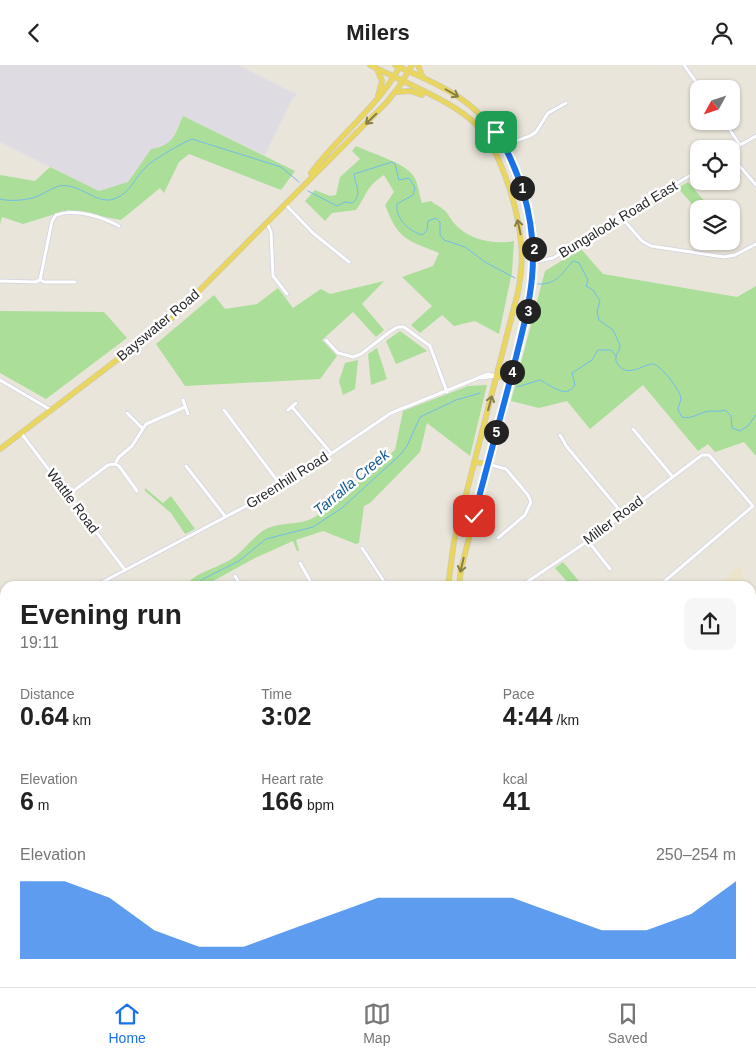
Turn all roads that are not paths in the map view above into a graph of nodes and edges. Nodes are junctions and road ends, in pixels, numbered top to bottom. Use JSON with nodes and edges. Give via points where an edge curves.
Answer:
{"nodes":[{"id":1,"x":370,"y":65,"type":"edge"},
{"id":2,"x":412,"y":65,"type":"edge"},
{"id":3,"x":418,"y":65,"type":"edge"},
{"id":4,"x":684,"y":65,"type":"edge"},
{"id":5,"x":398,"y":66,"type":"edge"},
{"id":6,"x":377,"y":69,"type":"junction"},
{"id":7,"x":408,"y":71,"type":"junction"},
{"id":8,"x":393,"y":78,"type":"junction"},
{"id":9,"x":424,"y":79,"type":"junction"},
{"id":10,"x":695,"y":80,"type":"edge"},
{"id":11,"x":402,"y":82,"type":"junction"},
{"id":12,"x":395,"y":92,"type":"junction"},
{"id":13,"x":436,"y":99,"type":"junction"},
{"id":14,"x":374,"y":103,"type":"junction"},
{"id":15,"x":566,"y":103,"type":"dead end"},
{"id":16,"x":756,"y":136,"type":"edge"},
{"id":17,"x":504,"y":145,"type":"junction"},
{"id":18,"x":740,"y":145,"type":"edge"},
{"id":19,"x":494,"y":149,"type":"junction"},
{"id":20,"x":327,"y":151,"type":"junction"},
{"id":21,"x":332,"y":157,"type":"junction"},
{"id":22,"x":740,"y":166,"type":"edge"},
{"id":23,"x":690,"y":175,"type":"edge"},
{"id":24,"x":302,"y":185,"type":"junction"},
{"id":25,"x":756,"y":185,"type":"edge"},
{"id":26,"x":285,"y":203,"type":"junction"},
{"id":27,"x":621,"y":217,"type":"junction"},
{"id":28,"x":267,"y":222,"type":"junction"},
{"id":29,"x":119,"y":226,"type":"dead end"},
{"id":30,"x":756,"y":244,"type":"edge"},
{"id":31,"x":349,"y":262,"type":"dead end"},
{"id":32,"x":534,"y":262,"type":"junction"},
{"id":33,"x":40,"y":279,"type":"junction"},
{"id":34,"x":0,"y":281,"type":"edge"},
{"id":35,"x":75,"y":282,"type":"dead end"},
{"id":36,"x":287,"y":294,"type":"dead end"},
{"id":37,"x":326,"y":340,"type":"dead end"},
{"id":38,"x":497,"y":376,"type":"junction"},
{"id":39,"x":510,"y":379,"type":"junction"},
{"id":40,"x":0,"y":380,"type":"edge"},
{"id":41,"x":447,"y":392,"type":"junction"},
{"id":42,"x":183,"y":400,"type":"dead end"},
{"id":43,"x":296,"y":403,"type":"dead end"},
{"id":44,"x":186,"y":407,"type":"junction"},
{"id":45,"x":292,"y":407,"type":"junction"},
{"id":46,"x":51,"y":410,"type":"junction"},
{"id":47,"x":224,"y":410,"type":"dead end"},
{"id":48,"x":288,"y":410,"type":"dead end"},
{"id":49,"x":127,"y":413,"type":"dead end"},
{"id":50,"x":188,"y":414,"type":"dead end"},
{"id":51,"x":142,"y":428,"type":"junction"},
{"id":52,"x":633,"y":429,"type":"dead end"},
{"id":53,"x":20,"y":433,"type":"junction"},
{"id":54,"x":560,"y":435,"type":"dead end"},
{"id":55,"x":0,"y":449,"type":"edge"},
{"id":56,"x":331,"y":453,"type":"junction"},
{"id":57,"x":474,"y":461,"type":"junction"},
{"id":58,"x":115,"y":464,"type":"junction"},
{"id":59,"x":488,"y":464,"type":"junction"},
{"id":60,"x":186,"y":466,"type":"dead end"},
{"id":61,"x":672,"y":477,"type":"junction"},
{"id":62,"x":282,"y":487,"type":"junction"},
{"id":63,"x":137,"y":491,"type":"dead end"},
{"id":64,"x":68,"y":495,"type":"junction"},
{"id":65,"x":622,"y":513,"type":"junction"},
{"id":66,"x":224,"y":517,"type":"junction"},
{"id":67,"x":498,"y":538,"type":"dead end"},
{"id":68,"x":588,"y":541,"type":"junction"},
{"id":69,"x":362,"y":548,"type":"dead end"},
{"id":70,"x":300,"y":563,"type":"dead end"},
{"id":71,"x":610,"y":569,"type":"dead end"},
{"id":72,"x":125,"y":570,"type":"junction"},
{"id":73,"x":235,"y":576,"type":"dead end"},
{"id":74,"x":104,"y":581,"type":"edge"},
{"id":75,"x":238,"y":581,"type":"edge"},
{"id":76,"x":310,"y":581,"type":"edge"},
{"id":77,"x":384,"y":581,"type":"edge"},
{"id":78,"x":449,"y":581,"type":"edge"},
{"id":79,"x":459,"y":581,"type":"edge"},
{"id":80,"x":528,"y":581,"type":"edge"},
{"id":81,"x":665,"y":581,"type":"edge"}],
"edges":[{"from":1,"to":6,"type":"main road"},
{"from":2,"to":7,"type":"main road","name":"Bayswater Road"},
{"from":3,"to":9,"type":"main road"},
{"from":4,"to":10,"type":"street"},
{"from":5,"to":7,"type":"main road"},
{"from":5,"to":8,"type":"main road","name":"Bayswater Road"},
{"from":6,"to":8,"type":"main road"},
{"from":6,"to":14,"type":"main road","via":[[382,83]]},
{"from":7,"to":9,"type":"main road"},
{"from":7,"to":11,"type":"main road","name":"Bayswater Road"},
{"from":8,"to":11,"type":"main road"},
{"from":8,"to":14,"type":"main road","name":"Bayswater Road"},
{"from":9,"to":17,"type":"main road","one_way":true,"via":[[470,105]]},
{"from":11,"to":12,"type":"main road","name":"Bayswater Road"},
{"from":11,"to":13,"type":"main road"},
{"from":12,"to":13,"type":"main road","via":[[410,91]]},
{"from":12,"to":21,"type":"main road","name":"Bayswater Road","one_way":true},
{"from":13,"to":19,"type":"main road","via":[[469,117]]},
{"from":14,"to":20,"type":"main road","name":"Bayswater Road"},
{"from":15,"to":17,"type":"street","via":[[548,113],[536,132]]},
{"from":16,"to":18,"type":"street"},
{"from":17,"to":19,"type":"main road"},
{"from":17,"to":32,"type":"main road","via":[[526,204],[533,235]]},
{"from":38,"to":19,"type":"main road","one_way":true,"via":[[518,292],[522,257],[518,222]]},
{"from":20,"to":21,"type":"main road"},
{"from":20,"to":24,"type":"main road","name":"Bayswater Road"},
{"from":21,"to":24,"type":"main road","name":"Bayswater Road"},
{"from":22,"to":25,"type":"street"},
{"from":23,"to":27,"type":"street","name":"Bungalook Road East"},
{"from":24,"to":26,"type":"main road","name":"Bayswater Road"},
{"from":26,"to":28,"type":"main road","name":"Bayswater Road"},
{"from":26,"to":31,"type":"street","via":[[313,233]]},
{"from":27,"to":30,"type":"street","via":[[642,241],[651,246],[724,257]]},
{"from":27,"to":32,"type":"street","name":"Bungalook Road East","via":[[553,259]]},
{"from":28,"to":36,"type":"street","via":[[271,232],[274,276]]},
{"from":28,"to":46,"type":"main road","name":"Bayswater Road","via":[[172,317]]},
{"from":29,"to":33,"type":"street","via":[[105,219],[69,212],[56,215]]},
{"from":32,"to":39,"type":"main road","via":[[528,308]]},
{"from":33,"to":34,"type":"street","via":[[34,282]]},
{"from":33,"to":35,"type":"street","via":[[44,282]]},
{"from":37,"to":41,"type":"street","via":[[338,353],[353,357],[361,355],[391,331],[404,327],[430,346]]},
{"from":38,"to":39,"type":"main road"},
{"from":38,"to":41,"type":"street","name":"Greenhill Road","via":[[491,374]]},
{"from":57,"to":38,"type":"main road","one_way":true},
{"from":39,"to":59,"type":"main road"},
{"from":40,"to":46,"type":"street"},
{"from":41,"to":56,"type":"street","name":"Greenhill Road","via":[[391,413]]},
{"from":42,"to":44,"type":"street"},
{"from":43,"to":45,"type":"street"},
{"from":44,"to":50,"type":"street"},
{"from":44,"to":51,"type":"street"},
{"from":45,"to":48,"type":"street"},
{"from":45,"to":56,"type":"street"},
{"from":46,"to":53,"type":"main road","name":"Bayswater Road"},
{"from":47,"to":62,"type":"street"},
{"from":49,"to":51,"type":"street"},
{"from":51,"to":58,"type":"street","via":[[132,446]]},
{"from":52,"to":61,"type":"street"},
{"from":53,"to":55,"type":"main road","name":"Bayswater Road"},
{"from":53,"to":64,"type":"street","name":"Wattle Road"},
{"from":54,"to":65,"type":"street"},
{"from":56,"to":62,"type":"street","name":"Greenhill Road"},
{"from":57,"to":59,"type":"main road"},
{"from":57,"to":78,"type":"main road","via":[[454,541]]},
{"from":58,"to":63,"type":"street"},
{"from":58,"to":64,"type":"street","via":[[108,465]]},
{"from":59,"to":67,"type":"street","via":[[506,469],[531,502],[525,515]]},
{"from":59,"to":79,"type":"main road","one_way":true},
{"from":60,"to":66,"type":"street"},
{"from":61,"to":65,"type":"street","name":"Miller Road"},
{"from":61,"to":81,"type":"street","name":"Miller Road","via":[[705,454],[709,455],[753,506]]},
{"from":62,"to":66,"type":"street","name":"Greenhill Road"},
{"from":64,"to":72,"type":"street","name":"Wattle Road"},
{"from":65,"to":68,"type":"street","name":"Miller Road"},
{"from":66,"to":72,"type":"street","name":"Greenhill Road"},
{"from":68,"to":71,"type":"street"},
{"from":68,"to":80,"type":"street","name":"Miller Road"},
{"from":69,"to":77,"type":"street"},
{"from":70,"to":76,"type":"street"},
{"from":72,"to":74,"type":"street","name":"Greenhill Road"},
{"from":73,"to":75,"type":"street"}]}
